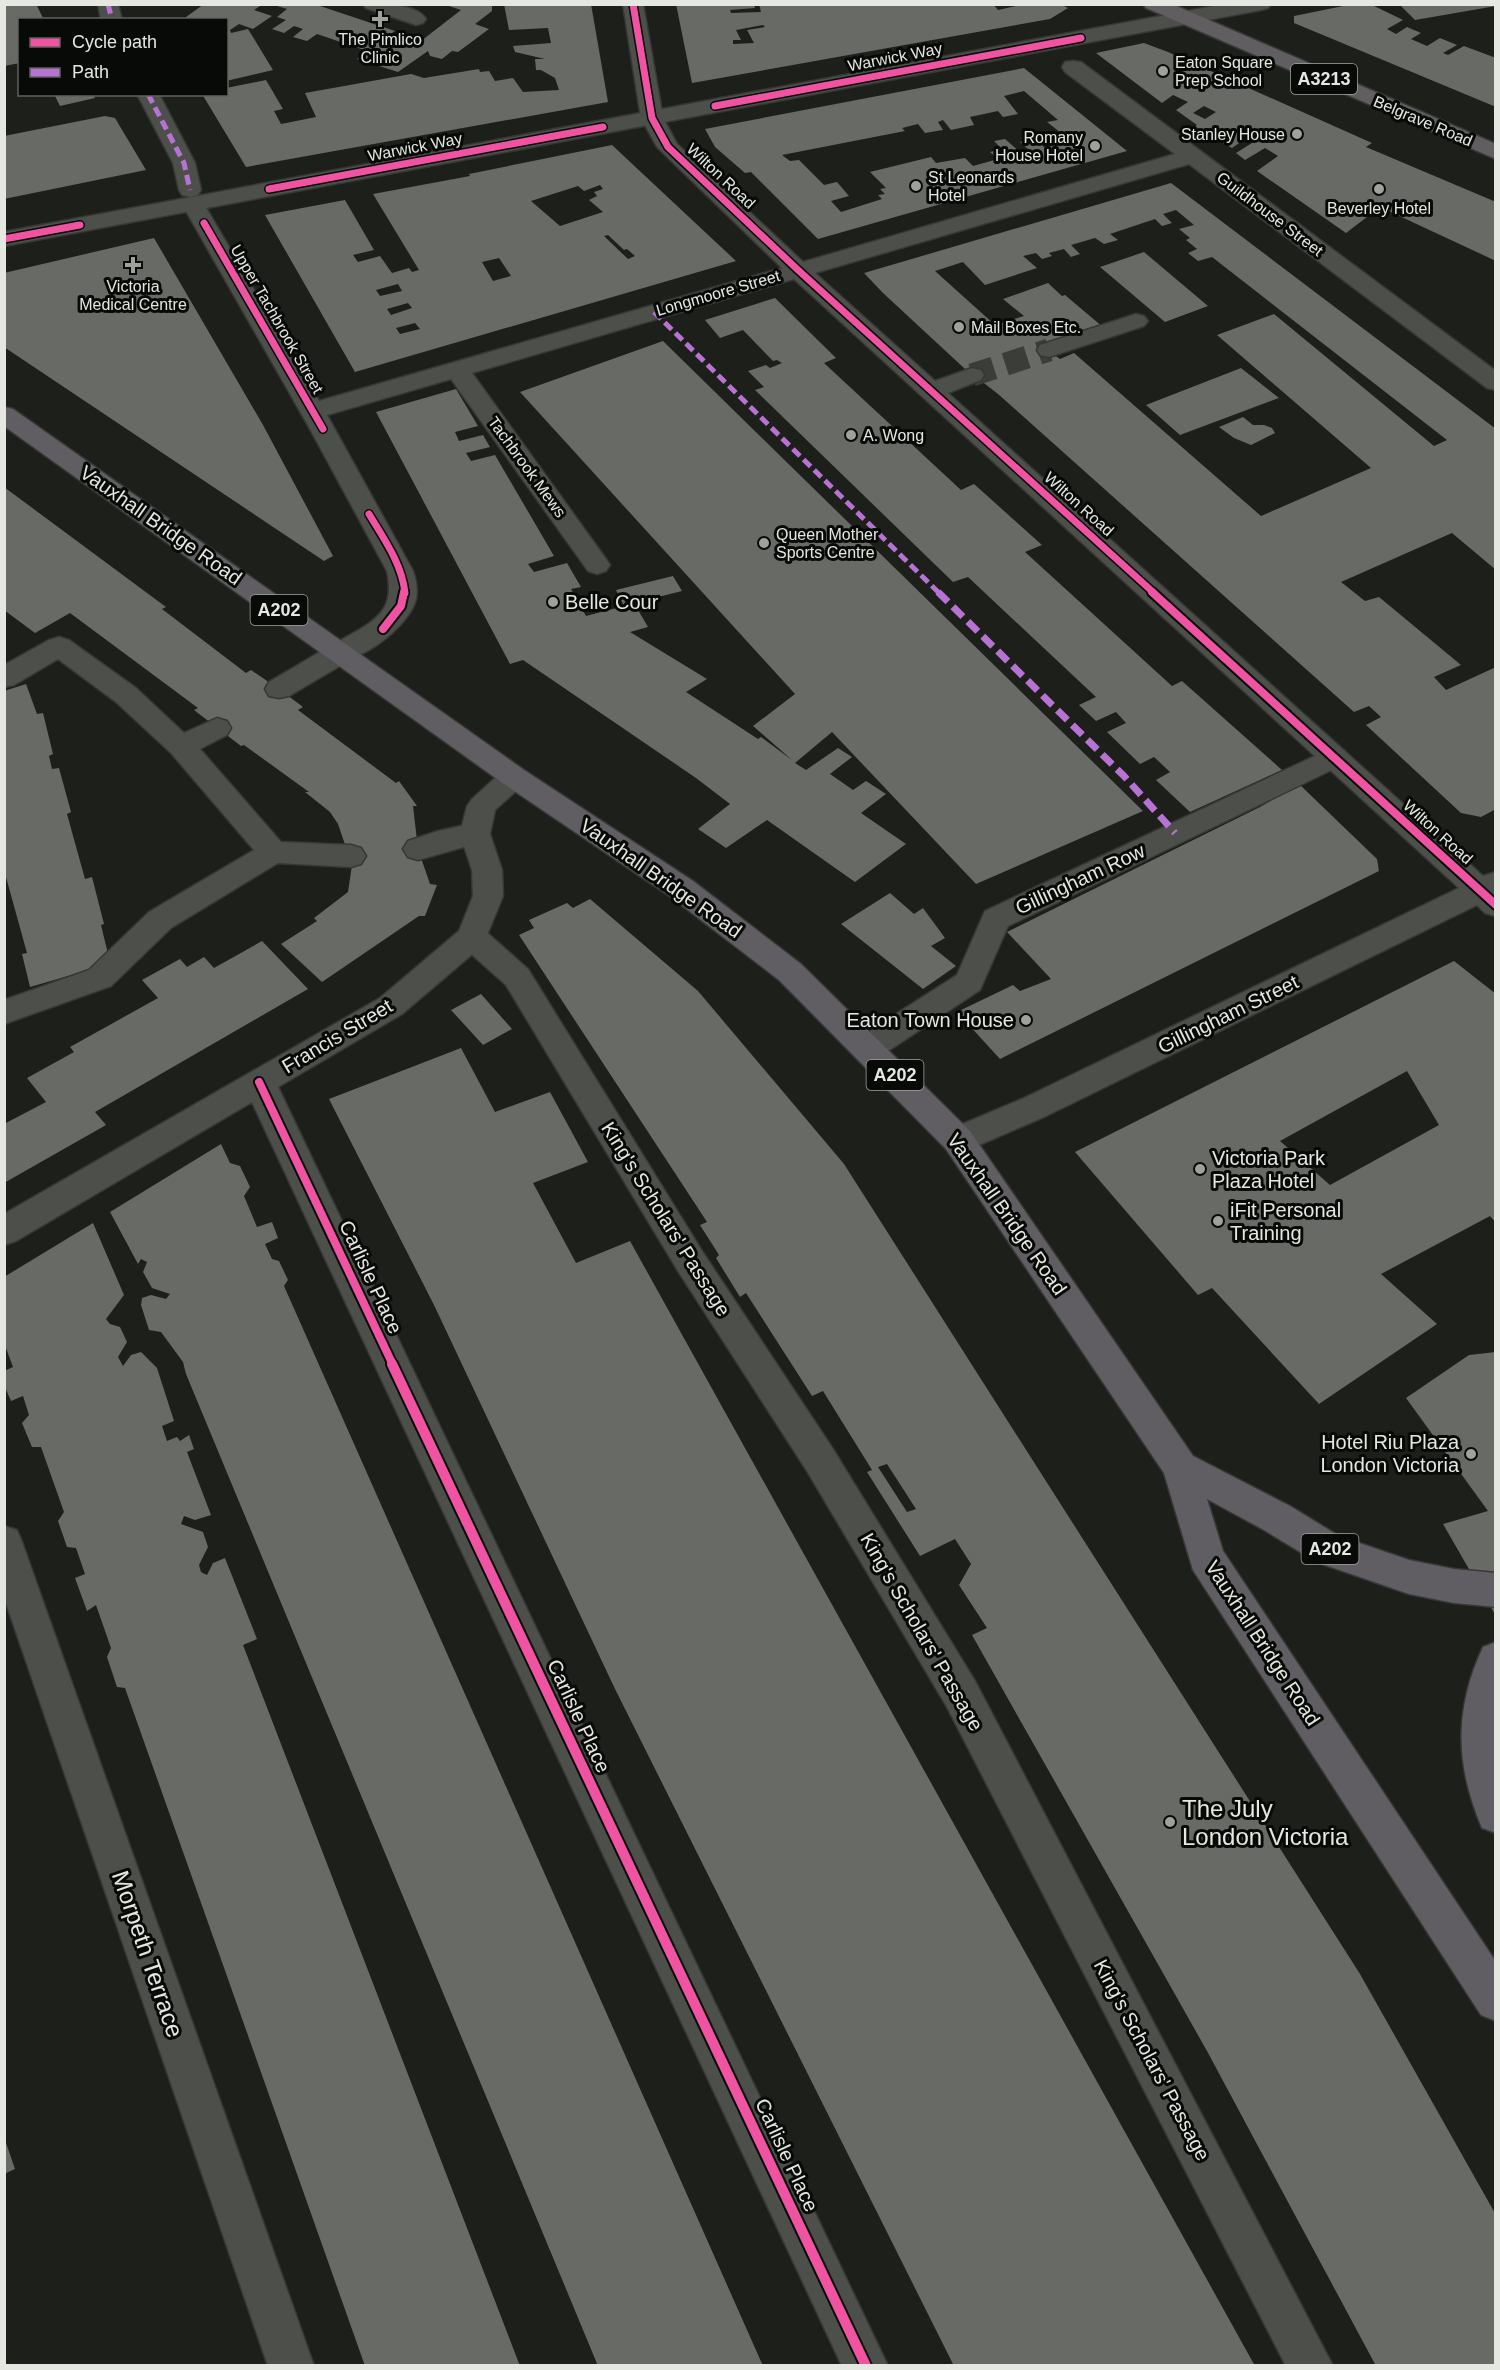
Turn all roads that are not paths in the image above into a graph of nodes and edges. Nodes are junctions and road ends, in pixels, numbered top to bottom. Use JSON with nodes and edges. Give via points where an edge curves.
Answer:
{"nodes":[{"id":1,"x":373,"y":4,"type":"edge"},
{"id":2,"x":633,"y":4,"type":"edge"},
{"id":3,"x":1153,"y":4,"type":"edge"},
{"id":4,"x":1261,"y":4,"type":"edge"},
{"id":5,"x":416,"y":19,"type":"dead end"},
{"id":6,"x":1184,"y":19,"type":"junction"},
{"id":7,"x":1073,"y":68,"type":"dead end"},
{"id":8,"x":149,"y":96,"type":"edge"},
{"id":9,"x":652,"y":118,"type":"junction"},
{"id":10,"x":1496,"y":152,"type":"edge"},
{"id":11,"x":1192,"y":156,"type":"junction"},
{"id":12,"x":191,"y":197,"type":"junction"},
{"id":13,"x":4,"y":239,"type":"edge"},
{"id":14,"x":798,"y":270,"type":"junction"},
{"id":15,"x":1136,"y":321,"type":"dead end"},
{"id":16,"x":1049,"y":350,"type":"tunnel mouth"},
{"id":17,"x":457,"y":369,"type":"junction"},
{"id":18,"x":972,"y":375,"type":"tunnel mouth"},
{"id":19,"x":1496,"y":383,"type":"edge"},
{"id":20,"x":933,"y":390,"type":"junction"},
{"id":21,"x":313,"y":411,"type":"junction"},
{"id":22,"x":4,"y":414,"type":"edge"},
{"id":23,"x":597,"y":565,"type":"dead end"},
{"id":24,"x":340,"y":653,"type":"junction"},
{"id":25,"x":4,"y":678,"type":"edge"},
{"id":26,"x":279,"y":689,"type":"dead end"},
{"id":27,"x":218,"y":728,"type":"dead end"},
{"id":28,"x":181,"y":747,"type":"junction"},
{"id":29,"x":1334,"y":757,"type":"junction"},
{"id":30,"x":514,"y":777,"type":"junction"},
{"id":31,"x":475,"y":834,"type":"junction"},
{"id":32,"x":418,"y":849,"type":"dead end"},
{"id":33,"x":273,"y":852,"type":"junction"},
{"id":34,"x":351,"y":856,"type":"dead end"},
{"id":35,"x":1490,"y":893,"type":"edge"},
{"id":36,"x":472,"y":937,"type":"junction"},
{"id":37,"x":4,"y":1012,"type":"edge"},
{"id":38,"x":868,"y":1048,"type":"junction"},
{"id":39,"x":259,"y":1082,"type":"junction"},
{"id":40,"x":958,"y":1140,"type":"junction"},
{"id":41,"x":4,"y":1231,"type":"edge"},
{"id":42,"x":1180,"y":1467,"type":"junction"},
{"id":43,"x":4,"y":1542,"type":"edge"},
{"id":44,"x":1496,"y":1590,"type":"edge"},
{"id":45,"x":1496,"y":1659,"type":"edge"},
{"id":46,"x":1496,"y":1814,"type":"edge"},
{"id":47,"x":1496,"y":2000,"type":"edge"},
{"id":48,"x":291,"y":2366,"type":"edge"},
{"id":49,"x":866,"y":2366,"type":"edge"},
{"id":50,"x":1311,"y":2366,"type":"edge"}],
"edges":[{"from":1,"to":5,"type":"street"},
{"from":2,"to":9,"type":"street","name":"Wilton Road"},
{"from":3,"to":6,"type":"main road","name":"Belgrave Road","number":"A3213"},
{"from":4,"to":6,"type":"street","name":"Warwick Way"},
{"from":6,"to":9,"type":"street","name":"Warwick Way"},
{"from":6,"to":10,"type":"main road","name":"Belgrave Road","number":"A3213"},
{"from":7,"to":11,"type":"street","name":"Guildhouse Street"},
{"from":8,"to":12,"type":"street","name":"Upper Tachbrook Street","via":[[184,163]]},
{"from":9,"to":12,"type":"street","name":"Warwick Way"},
{"from":9,"to":14,"type":"street","name":"Wilton Road","via":[[668,147]]},
{"from":11,"to":14,"type":"street","name":"Longmoore Street"},
{"from":11,"to":19,"type":"street","name":"Guildhouse Street"},
{"from":12,"to":13,"type":"street","name":"Warwick Way"},
{"from":12,"to":21,"type":"street","name":"Upper Tachbrook Street"},
{"from":14,"to":17,"type":"street","name":"Longmoore Street"},
{"from":14,"to":20,"type":"street","name":"Wilton Road"},
{"from":15,"to":16,"type":"street"},
{"from":17,"to":21,"type":"street","name":"Longmoore Street"},
{"from":17,"to":23,"type":"street","name":"Tachbrook Mews"},
{"from":18,"to":20,"type":"street"},
{"from":20,"to":29,"type":"street","name":"Wilton Road"},
{"from":21,"to":24,"type":"street","name":"Upper Tachbrook Street","via":[[406,586],[403,603],[383,628]]},
{"from":22,"to":24,"type":"highway","name":"Vauxhall Bridge Road","number":"A202"},
{"from":24,"to":26,"type":"street","name":"Upper Tachbrook Street"},
{"from":24,"to":30,"type":"highway","name":"Vauxhall Bridge Road","number":"A202"},
{"from":25,"to":28,"type":"street","via":[[59,646],[126,695]]},
{"from":27,"to":28,"type":"street"},
{"from":28,"to":33,"type":"street"},
{"from":29,"to":35,"type":"street","name":"Wilton Road"},
{"from":29,"to":38,"type":"street","name":"Gillingham Row","via":[[996,919],[969,982]]},
{"from":30,"to":31,"type":"street","via":[[482,806]]},
{"from":30,"to":38,"type":"highway","name":"Vauxhall Bridge Road","number":"A202","via":[[691,896],[790,972]]},
{"from":31,"to":32,"type":"street"},
{"from":31,"to":36,"type":"street","name":"Francis Street","via":[[487,870],[488,896]]},
{"from":33,"to":34,"type":"street"},
{"from":33,"to":37,"type":"street","via":[[160,921],[100,978]]},
{"from":35,"to":40,"type":"street","name":"Gillingham Street"},
{"from":36,"to":39,"type":"street","name":"Francis Street","via":[[391,1006]]},
{"from":36,"to":50,"type":"street","name":"King's Scholars' Passage","via":[[517,977],[690,1261],[820,1460],[961,1695]]},
{"from":38,"to":40,"type":"highway","name":"Vauxhall Bridge Road","number":"A202"},
{"from":39,"to":41,"type":"street","name":"Francis Street"},
{"from":39,"to":49,"type":"street","name":"Carlisle Place"},
{"from":40,"to":42,"type":"highway","name":"Vauxhall Bridge Road","number":"A202"},
{"from":42,"to":44,"type":"highway","number":"A202","via":[[1328,1549],[1409,1577]]},
{"from":42,"to":47,"type":"highway","name":"Vauxhall Bridge Road","number":"A202","via":[[1206,1558]]},
{"from":43,"to":48,"type":"street","name":"Morpeth Terrace"},
{"from":45,"to":46,"type":"highway","via":[[1490,1669],[1481,1737],[1482,1768]]}]}
